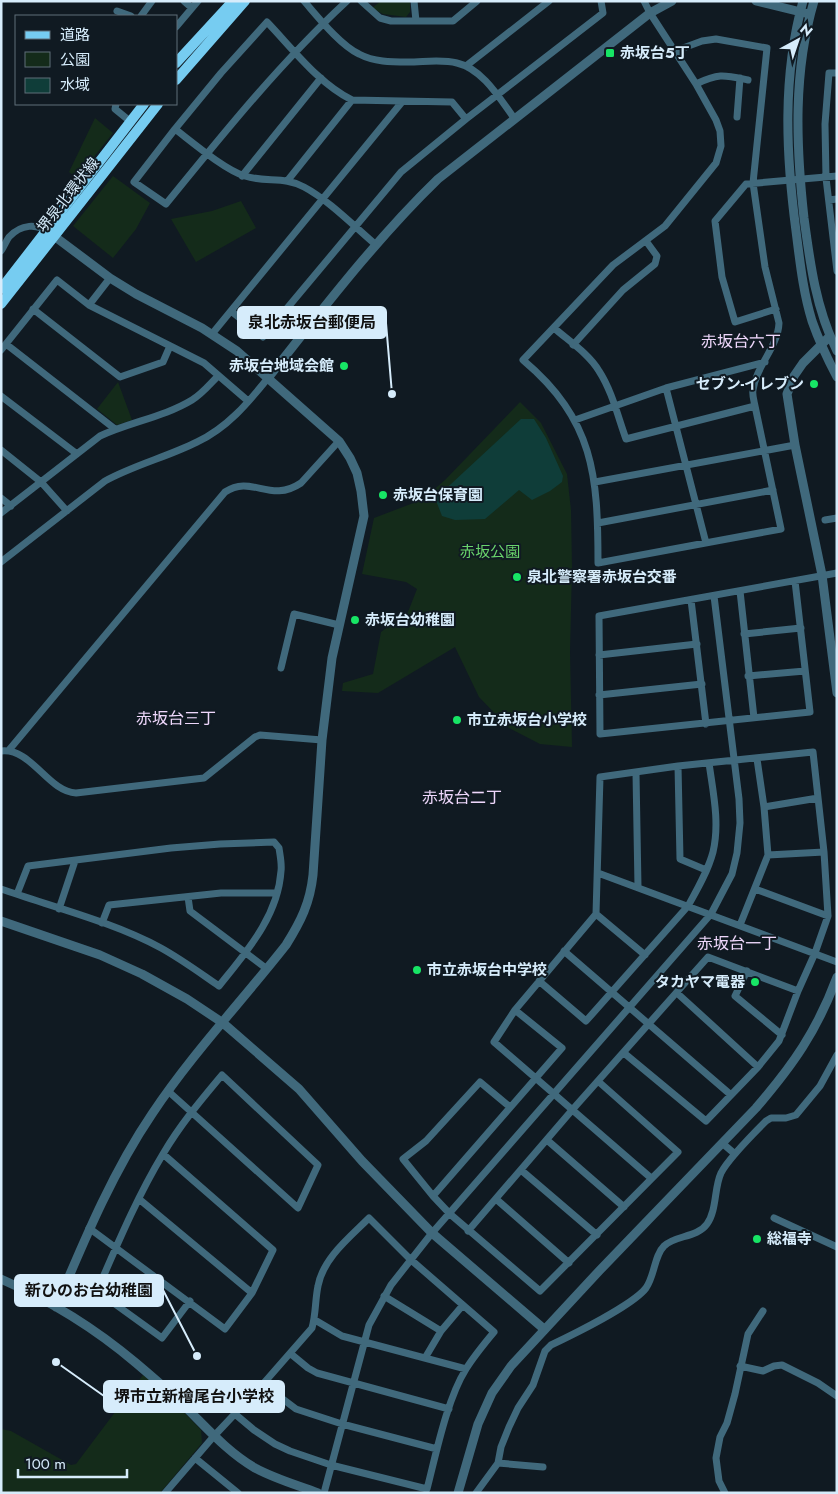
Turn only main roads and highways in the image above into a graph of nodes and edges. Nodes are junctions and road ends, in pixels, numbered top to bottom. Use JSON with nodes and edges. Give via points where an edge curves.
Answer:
{"nodes":[{"id":1,"x":233,"y":1,"type":"edge"},
{"id":2,"x":245,"y":1,"type":"edge"},
{"id":3,"x":178,"y":61,"type":"edge"},
{"id":4,"x":178,"y":78,"type":"edge"},
{"id":5,"x":143,"y":105,"type":"edge"},
{"id":6,"x":157,"y":105,"type":"edge"},
{"id":7,"x":50,"y":233,"type":"junction"},
{"id":8,"x":1,"y":289,"type":"edge"},
{"id":9,"x":1,"y":304,"type":"edge"}],
"edges":[{"from":1,"to":3,"type":"main road"},
{"from":2,"to":4,"type":"main road"},
{"from":5,"to":7,"type":"main road","name":"堺泉北環状線"},
{"from":6,"to":7,"type":"main road","name":"堺泉北環状線"},
{"from":7,"to":8,"type":"main road","name":"堺泉北環状線"},
{"from":7,"to":9,"type":"main road","name":"堺泉北環状線"}]}
